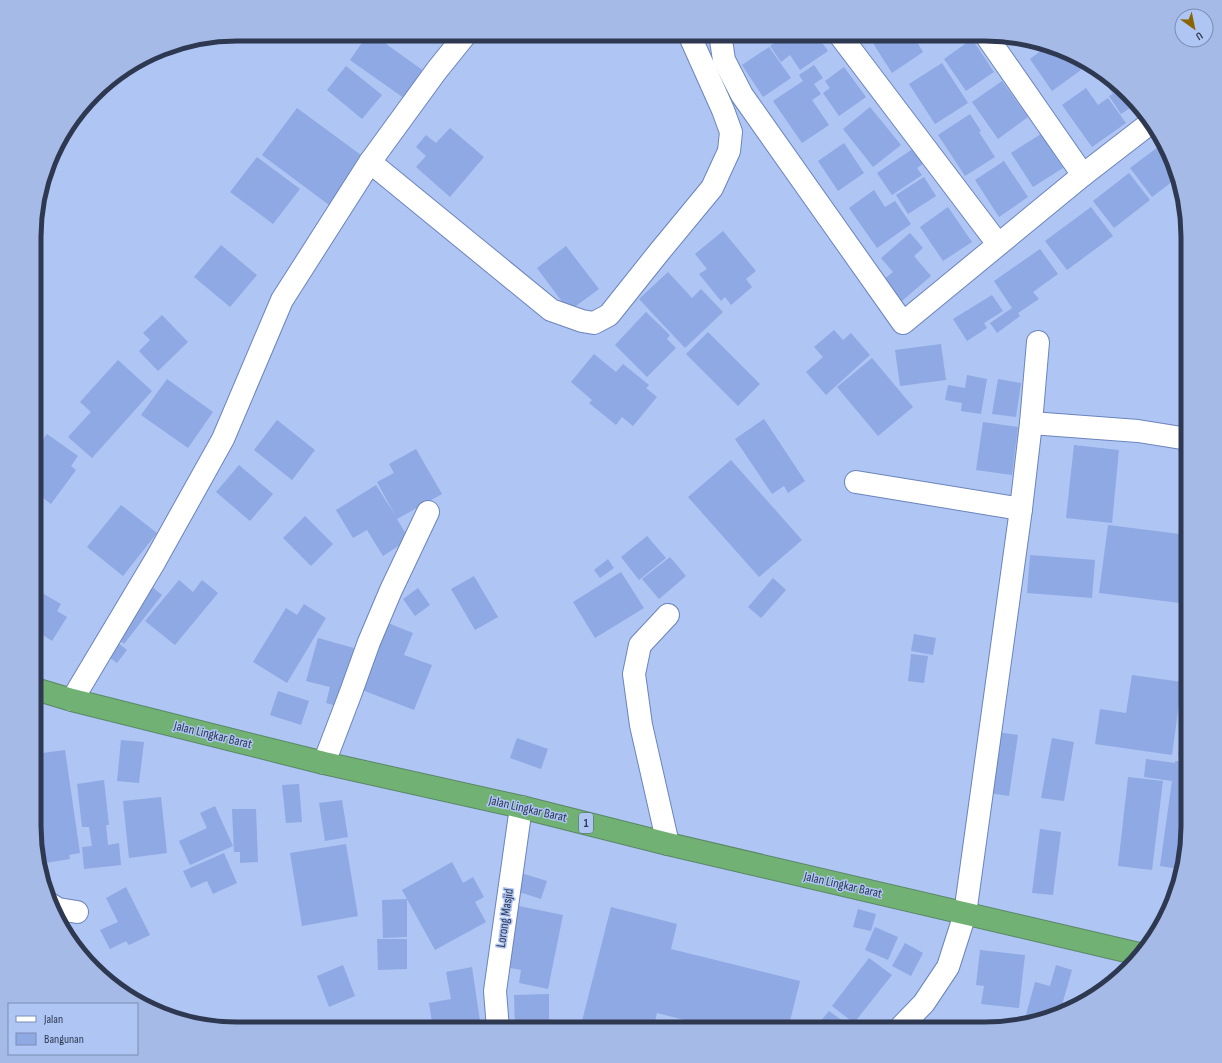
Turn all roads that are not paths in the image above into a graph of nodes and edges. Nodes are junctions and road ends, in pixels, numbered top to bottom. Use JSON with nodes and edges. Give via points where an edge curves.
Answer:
{"nodes":[{"id":1,"x":460,"y":41,"type":"edge"},
{"id":2,"x":691,"y":41,"type":"edge"},
{"id":3,"x":721,"y":41,"type":"edge"},
{"id":4,"x":844,"y":41,"type":"edge"},
{"id":5,"x":990,"y":41,"type":"edge"},
{"id":6,"x":1146,"y":126,"type":"edge"},
{"id":7,"x":370,"y":162,"type":"junction"},
{"id":8,"x":1083,"y":175,"type":"junction"},
{"id":9,"x":998,"y":244,"type":"junction"},
{"id":10,"x":1038,"y":342,"type":"dead end"},
{"id":11,"x":1031,"y":423,"type":"junction"},
{"id":12,"x":1181,"y":438,"type":"edge"},
{"id":13,"x":856,"y":482,"type":"dead end"},
{"id":14,"x":1021,"y":509,"type":"junction"},
{"id":15,"x":428,"y":512,"type":"dead end"},
{"id":16,"x":668,"y":615,"type":"dead end"},
{"id":17,"x":41,"y":691,"type":"edge"},
{"id":18,"x":72,"y":700,"type":"junction"},
{"id":19,"x":324,"y":763,"type":"junction"},
{"id":20,"x":522,"y":807,"type":"junction"},
{"id":21,"x":668,"y":844,"type":"junction"},
{"id":22,"x":59,"y":909,"type":"edge"},
{"id":23,"x":77,"y":912,"type":"dead end"},
{"id":24,"x":965,"y":914,"type":"junction"},
{"id":25,"x":1134,"y":953,"type":"edge"},
{"id":26,"x":497,"y":1022,"type":"edge"},
{"id":27,"x":906,"y":1022,"type":"edge"}],
"edges":[{"from":1,"to":7,"type":"street"},
{"from":2,"to":7,"type":"street","via":[[731,132],[729,151],[712,188],[617,306],[609,315],[594,322],[582,321],[551,310]]},
{"from":3,"to":9,"type":"street","via":[[724,60],[742,95],[903,323]]},
{"from":4,"to":9,"type":"street"},
{"from":5,"to":8,"type":"street"},
{"from":6,"to":8,"type":"street"},
{"from":7,"to":18,"type":"street","via":[[282,300],[223,439],[155,562]]},
{"from":8,"to":9,"type":"street"},
{"from":10,"to":11,"type":"street"},
{"from":11,"to":12,"type":"street","via":[[1138,431]]},
{"from":11,"to":14,"type":"street"},
{"from":13,"to":14,"type":"street"},
{"from":14,"to":24,"type":"street"},
{"from":15,"to":19,"type":"street","via":[[369,642]]},
{"from":16,"to":21,"type":"street","via":[[640,645],[634,674],[641,725]]},
{"from":17,"to":18,"type":"highway","name":"Jalan Lingkar Barat","number":"1"},
{"from":18,"to":19,"type":"highway","name":"Jalan Lingkar Barat","number":"1"},
{"from":19,"to":20,"type":"highway","name":"Jalan Lingkar Barat","number":"1"},
{"from":20,"to":21,"type":"highway","name":"Jalan Lingkar Barat","number":"1"},
{"from":20,"to":26,"type":"street","name":"Lorong Masjid","via":[[495,991]]},
{"from":21,"to":24,"type":"highway","name":"Jalan Lingkar Barat","number":"1"},
{"from":22,"to":23,"type":"street"},
{"from":24,"to":25,"type":"highway","name":"Jalan Lingkar Barat","number":"1"},
{"from":24,"to":27,"type":"street","via":[[948,967],[924,1003]]}]}
